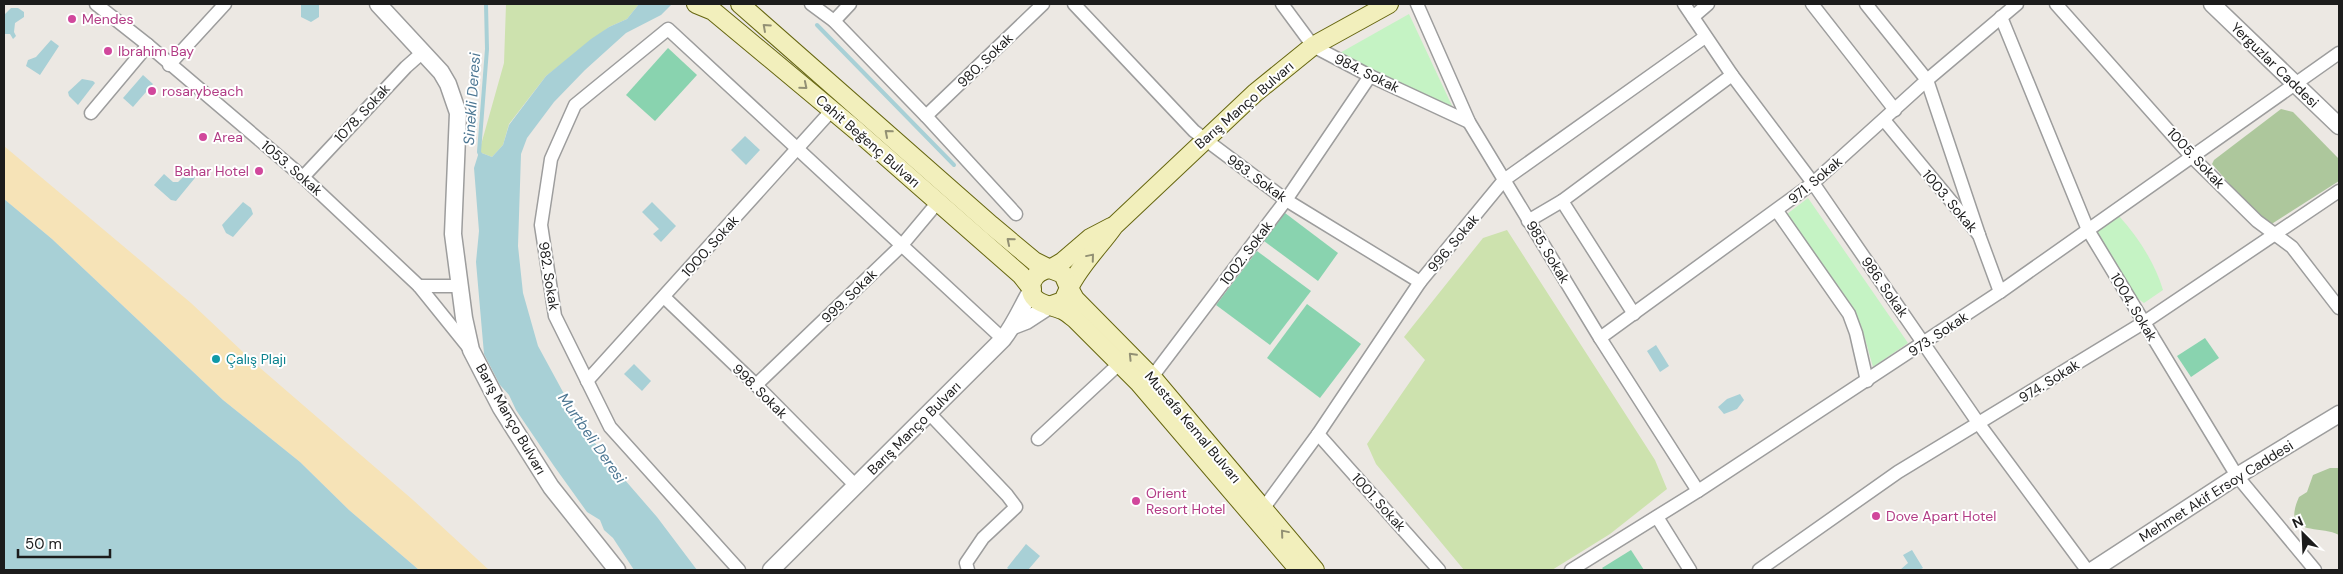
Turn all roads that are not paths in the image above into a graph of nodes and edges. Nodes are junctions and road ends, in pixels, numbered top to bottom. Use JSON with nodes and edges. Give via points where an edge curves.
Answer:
{"nodes":[{"id":1,"x":96,"y":4,"type":"edge"},
{"id":2,"x":225,"y":4,"type":"edge"},
{"id":3,"x":378,"y":4,"type":"edge"},
{"id":4,"x":696,"y":4,"type":"edge"},
{"id":5,"x":741,"y":4,"type":"edge"},
{"id":6,"x":811,"y":4,"type":"edge"},
{"id":7,"x":850,"y":4,"type":"edge"},
{"id":8,"x":1043,"y":4,"type":"edge"},
{"id":9,"x":1074,"y":4,"type":"edge"},
{"id":10,"x":1282,"y":4,"type":"edge"},
{"id":11,"x":1389,"y":4,"type":"edge"},
{"id":12,"x":1417,"y":4,"type":"edge"},
{"id":13,"x":1684,"y":4,"type":"edge"},
{"id":14,"x":1708,"y":4,"type":"edge"},
{"id":15,"x":1812,"y":4,"type":"edge"},
{"id":16,"x":1866,"y":4,"type":"edge"},
{"id":17,"x":2017,"y":4,"type":"edge"},
{"id":18,"x":2056,"y":4,"type":"edge"},
{"id":19,"x":2220,"y":7,"type":"edge"},
{"id":20,"x":1692,"y":17,"type":"junction"},
{"id":21,"x":2001,"y":17,"type":"junction"},
{"id":22,"x":834,"y":21,"type":"junction"},
{"id":23,"x":1705,"y":37,"type":"junction"},
{"id":24,"x":148,"y":45,"type":"junction"},
{"id":25,"x":1313,"y":46,"type":"junction"},
{"id":26,"x":423,"y":52,"type":"junction"},
{"id":27,"x":2339,"y":53,"type":"edge"},
{"id":28,"x":170,"y":64,"type":"junction"},
{"id":29,"x":1732,"y":75,"type":"junction"},
{"id":30,"x":1370,"y":76,"type":"junction"},
{"id":31,"x":1927,"y":80,"type":"junction"},
{"id":32,"x":2296,"y":84,"type":"junction"},
{"id":33,"x":832,"y":110,"type":"junction"},
{"id":34,"x":1895,"y":110,"type":"junction"},
{"id":35,"x":91,"y":113,"type":"dead end"},
{"id":36,"x":926,"y":116,"type":"junction"},
{"id":37,"x":1884,"y":120,"type":"junction"},
{"id":38,"x":1469,"y":122,"type":"junction"},
{"id":39,"x":2339,"y":126,"type":"edge"},
{"id":40,"x":1204,"y":139,"type":"junction"},
{"id":41,"x":799,"y":148,"type":"junction"},
{"id":42,"x":2191,"y":156,"type":"junction"},
{"id":43,"x":303,"y":177,"type":"junction"},
{"id":44,"x":1504,"y":180,"type":"junction"},
{"id":45,"x":1813,"y":184,"type":"junction"},
{"id":46,"x":2339,"y":191,"type":"edge"},
{"id":47,"x":1286,"y":200,"type":"junction"},
{"id":48,"x":1562,"y":201,"type":"junction"},
{"id":49,"x":938,"y":202,"type":"junction"},
{"id":50,"x":1777,"y":211,"type":"junction"},
{"id":51,"x":1016,"y":214,"type":"dead end"},
{"id":52,"x":1528,"y":221,"type":"junction"},
{"id":53,"x":1114,"y":226,"type":"junction"},
{"id":54,"x":2088,"y":230,"type":"junction"},
{"id":55,"x":2276,"y":234,"type":"junction"},
{"id":56,"x":1979,"y":235,"type":"junction"},
{"id":57,"x":902,"y":245,"type":"junction"},
{"id":58,"x":1050,"y":269,"type":"junction"},
{"id":59,"x":1420,"y":282,"type":"junction"},
{"id":60,"x":419,"y":286,"type":"junction"},
{"id":61,"x":460,"y":286,"type":"junction"},
{"id":62,"x":1069,"y":288,"type":"junction"},
{"id":63,"x":1032,"y":289,"type":"junction"},
{"id":64,"x":2000,"y":292,"type":"junction"},
{"id":65,"x":664,"y":297,"type":"junction"},
{"id":66,"x":1049,"y":306,"type":"junction"},
{"id":67,"x":2339,"y":308,"type":"edge"},
{"id":68,"x":1634,"y":314,"type":"junction"},
{"id":69,"x":2143,"y":322,"type":"junction"},
{"id":70,"x":1008,"y":333,"type":"junction"},
{"id":71,"x":1600,"y":338,"type":"junction"},
{"id":72,"x":1924,"y":343,"type":"junction"},
{"id":73,"x":471,"y":350,"type":"junction"},
{"id":74,"x":1119,"y":364,"type":"junction"},
{"id":75,"x":1152,"y":377,"type":"junction"},
{"id":76,"x":587,"y":381,"type":"junction"},
{"id":77,"x":1867,"y":381,"type":"junction"},
{"id":78,"x":756,"y":385,"type":"junction"},
{"id":79,"x":928,"y":413,"type":"junction"},
{"id":80,"x":2339,"y":414,"type":"edge"},
{"id":81,"x":1979,"y":424,"type":"junction"},
{"id":82,"x":1318,"y":434,"type":"junction"},
{"id":83,"x":1038,"y":439,"type":"dead end"},
{"id":84,"x":2237,"y":476,"type":"junction"},
{"id":85,"x":855,"y":485,"type":"junction"},
{"id":86,"x":1698,"y":491,"type":"junction"},
{"id":87,"x":1263,"y":509,"type":"junction"},
{"id":88,"x":1658,"y":517,"type":"junction"},
{"id":89,"x":1579,"y":568,"type":"edge"},
{"id":90,"x":2309,"y":568,"type":"edge"},
{"id":91,"x":617,"y":570,"type":"edge"},
{"id":92,"x":739,"y":570,"type":"edge"},
{"id":93,"x":771,"y":570,"type":"edge"},
{"id":94,"x":968,"y":570,"type":"edge"},
{"id":95,"x":1298,"y":570,"type":"edge"},
{"id":96,"x":1315,"y":570,"type":"edge"},
{"id":97,"x":1439,"y":570,"type":"edge"},
{"id":98,"x":1690,"y":570,"type":"edge"},
{"id":99,"x":1759,"y":570,"type":"edge"},
{"id":100,"x":2087,"y":570,"type":"edge"},
{"id":101,"x":2094,"y":570,"type":"edge"}],
"edges":[{"from":1,"to":24,"type":"street","name":"1053. Sokak"},
{"from":2,"to":28,"type":"street"},
{"from":3,"to":26,"type":"street","name":"Barış Manço Bulvarı"},
{"from":4,"to":33,"type":"main road","name":"Cahit Beğenç Bulvarı","one_way":true,"via":[[713,11]]},
{"from":58,"to":5,"type":"main road","name":"Cahit Beğenç Bulvarı","one_way":true,"via":[[991,225]]},
{"from":6,"to":22,"type":"street"},
{"from":7,"to":22,"type":"street"},
{"from":8,"to":36,"type":"street","name":"980. Sokak"},
{"from":9,"to":40,"type":"street","name":"983. Sokak"},
{"from":10,"to":25,"type":"street","name":"984. Sokak"},
{"from":11,"to":25,"type":"main road","name":"Barış Manço Bulvarı"},
{"from":12,"to":38,"type":"street","name":"985. Sokak"},
{"from":13,"to":20,"type":"street","name":"986. Sokak"},
{"from":14,"to":20,"type":"street"},
{"from":15,"to":34,"type":"street"},
{"from":16,"to":31,"type":"street"},
{"from":17,"to":21,"type":"street","name":"971. Sokak"},
{"from":18,"to":42,"type":"street","name":"1005. Sokak"},
{"from":19,"to":32,"type":"street","name":"Yerguzlar Caddesi"},
{"from":20,"to":23,"type":"street","name":"986. Sokak"},
{"from":21,"to":31,"type":"street","name":"971. Sokak"},
{"from":21,"to":54,"type":"street","name":"1004. Sokak"},
{"from":22,"to":36,"type":"street"},
{"from":23,"to":29,"type":"street","name":"986. Sokak"},
{"from":23,"to":44,"type":"street","name":"996. Sokak"},
{"from":24,"to":28,"type":"street","name":"1053. Sokak"},
{"from":24,"to":35,"type":"street"},
{"from":25,"to":30,"type":"street","name":"984. Sokak"},
{"from":25,"to":40,"type":"main road","name":"Barış Manço Bulvarı"},
{"from":26,"to":43,"type":"street","name":"1078. Sokak"},
{"from":26,"to":61,"type":"street","name":"Barış Manço Bulvarı","via":[[441,72],[458,112],[453,234]]},
{"from":27,"to":32,"type":"street","name":"973. Sokak"},
{"from":28,"to":43,"type":"street","name":"1053. Sokak"},
{"from":29,"to":45,"type":"street","name":"986. Sokak"},
{"from":29,"to":48,"type":"street"},
{"from":30,"to":38,"type":"street","name":"984. Sokak"},
{"from":30,"to":47,"type":"street","name":"1002. Sokak"},
{"from":31,"to":34,"type":"street","name":"971. Sokak"},
{"from":31,"to":56,"type":"street"},
{"from":32,"to":39,"type":"street","name":"Yerguzlar Caddesi"},
{"from":32,"to":42,"type":"street","name":"973. Sokak"},
{"from":33,"to":41,"type":"street","name":"1000. Sokak"},
{"from":33,"to":49,"type":"main road","name":"Cahit Beğenç Bulvarı"},
{"from":34,"to":37,"type":"street","name":"971. Sokak"},
{"from":36,"to":51,"type":"street"},
{"from":37,"to":45,"type":"street","name":"971. Sokak"},
{"from":37,"to":56,"type":"street","name":"1003. Sokak"},
{"from":38,"to":44,"type":"street","name":"985. Sokak"},
{"from":40,"to":47,"type":"street","name":"983. Sokak"},
{"from":40,"to":53,"type":"main road","name":"Barış Manço Bulvarı"},
{"from":41,"to":57,"type":"street"},
{"from":41,"to":65,"type":"street","name":"1000. Sokak"},
{"from":41,"to":76,"type":"street","name":"982. Sokak","via":[[668,29],[575,105],[551,159],[541,225],[555,316]]},
{"from":42,"to":54,"type":"street","name":"973. Sokak"},
{"from":42,"to":55,"type":"street","name":"1005. Sokak","via":[[2257,220]]},
{"from":43,"to":60,"type":"street","name":"1053. Sokak"},
{"from":44,"to":52,"type":"street","name":"985. Sokak"},
{"from":44,"to":59,"type":"street","name":"996. Sokak"},
{"from":45,"to":50,"type":"street","name":"971. Sokak"},
{"from":45,"to":72,"type":"street","name":"986. Sokak"},
{"from":46,"to":55,"type":"street","name":"974. Sokak"},
{"from":47,"to":59,"type":"street","name":"983. Sokak"},
{"from":47,"to":75,"type":"street","name":"1002. Sokak"},
{"from":48,"to":52,"type":"street"},
{"from":48,"to":68,"type":"street"},
{"from":49,"to":57,"type":"street","name":"999. Sokak"},
{"from":49,"to":63,"type":"main road","name":"Cahit Beğenç Bulvarı"},
{"from":50,"to":68,"type":"street","name":"971. Sokak"},
{"from":50,"to":77,"type":"street","via":[[1849,314]]},
{"from":52,"to":71,"type":"street","name":"985. Sokak"},
{"from":53,"to":58,"type":"main road","name":"Barış Manço Bulvarı","via":[[1090,238]]},
{"from":62,"to":53,"type":"main road","name":"Barış Manço Bulvarı","one_way":true},
{"from":54,"to":64,"type":"street","name":"973. Sokak"},
{"from":54,"to":69,"type":"street","name":"1004. Sokak"},
{"from":55,"to":67,"type":"street","name":"1005. Sokak","via":[[2292,247]]},
{"from":55,"to":69,"type":"street","name":"974. Sokak"},
{"from":56,"to":64,"type":"street","name":"1003. Sokak"},
{"from":57,"to":70,"type":"street"},
{"from":57,"to":78,"type":"street","name":"999. Sokak"},
{"from":58,"to":62,"type":"main road","via":[[1064,274]]},
{"from":58,"to":63,"type":"main road","via":[[1036,275]]},
{"from":59,"to":82,"type":"street","name":"996. Sokak"},
{"from":60,"to":61,"type":"street"},
{"from":60,"to":73,"type":"street","name":"1053. Sokak"},
{"from":61,"to":73,"type":"street","name":"Barış Manço Bulvarı"},
{"from":62,"to":66,"type":"main road","via":[[1063,301]]},
{"from":75,"to":62,"type":"main road","name":"Mustafa Kemal Bulvarı","one_way":true,"via":[[1075,299]]},
{"from":63,"to":66,"type":"main road","via":[[1038,302]]},
{"from":63,"to":70,"type":"street","name":"Barış Manço Bulvarı"},
{"from":64,"to":72,"type":"street","name":"973. Sokak"},
{"from":65,"to":76,"type":"street","name":"1000. Sokak"},
{"from":65,"to":78,"type":"street","name":"998. Sokak"},
{"from":66,"to":70,"type":"street","name":"Barış Manço Bulvarı"},
{"from":66,"to":74,"type":"main road","name":"Mustafa Kemal Bulvarı","via":[[1063,310],[1075,319]]},
{"from":68,"to":71,"type":"street","name":"971. Sokak"},
{"from":69,"to":81,"type":"street","name":"974. Sokak"},
{"from":69,"to":84,"type":"street","name":"1004. Sokak"},
{"from":70,"to":79,"type":"street","name":"Barış Manço Bulvarı"},
{"from":71,"to":86,"type":"street","name":"985. Sokak"},
{"from":72,"to":77,"type":"street","name":"973. Sokak"},
{"from":72,"to":81,"type":"street","name":"986. Sokak"},
{"from":73,"to":91,"type":"street","name":"Barış Manço Bulvarı","via":[[542,474]]},
{"from":74,"to":83,"type":"street"},
{"from":74,"to":95,"type":"main road","name":"Mustafa Kemal Bulvarı","via":[[1139,383]]},
{"from":75,"to":87,"type":"main road","name":"Mustafa Kemal Bulvarı"},
{"from":76,"to":92,"type":"street","name":"982. Sokak","via":[[610,427]]},
{"from":77,"to":86,"type":"street","name":"973. Sokak"},
{"from":78,"to":85,"type":"street","name":"998. Sokak"},
{"from":79,"to":85,"type":"street","name":"Barış Manço Bulvarı"},
{"from":79,"to":94,"type":"street","via":[[1016,507],[983,538],[966,563]]},
{"from":80,"to":84,"type":"street","name":"Mehmet Akif Ersoy Caddesi"},
{"from":81,"to":99,"type":"street","name":"974. Sokak","via":[[1890,477]]},
{"from":81,"to":100,"type":"street","name":"986. Sokak"},
{"from":82,"to":87,"type":"street","name":"996. Sokak"},
{"from":82,"to":97,"type":"street","name":"1001. Sokak"},
{"from":84,"to":90,"type":"street","name":"1004. Sokak"},
{"from":84,"to":101,"type":"street","name":"Mehmet Akif Ersoy Caddesi"},
{"from":85,"to":93,"type":"street","name":"Barış Manço Bulvarı"},
{"from":86,"to":88,"type":"street","name":"973. Sokak"},
{"from":96,"to":87,"type":"main road","name":"Mustafa Kemal Bulvarı","one_way":true},
{"from":88,"to":89,"type":"street","name":"973. Sokak"},
{"from":88,"to":98,"type":"street"}]}
